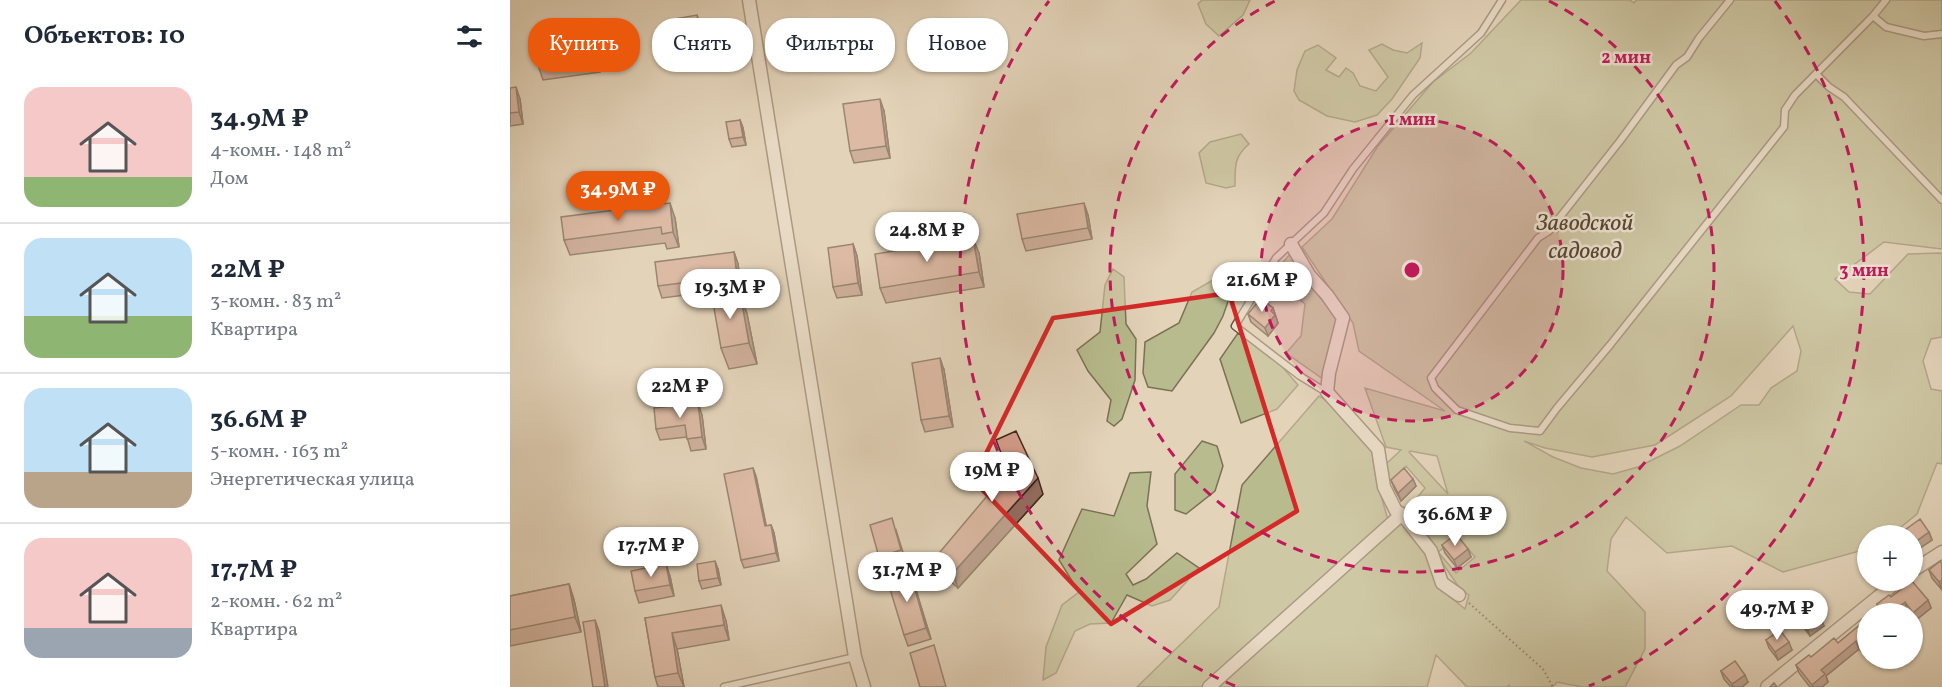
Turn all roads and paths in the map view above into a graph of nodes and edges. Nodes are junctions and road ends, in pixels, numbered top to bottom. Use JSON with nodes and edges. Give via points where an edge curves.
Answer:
{"nodes":[{"id":1,"x":749,"y":0,"type":"edge"},
{"id":2,"x":1502,"y":0,"type":"edge"},
{"id":3,"x":1730,"y":0,"type":"edge"},
{"id":4,"x":1886,"y":0,"type":"edge"},
{"id":5,"x":1874,"y":16,"type":"junction"},
{"id":6,"x":1942,"y":34,"type":"edge"},
{"id":7,"x":1816,"y":74,"type":"junction"},
{"id":8,"x":1942,"y":200,"type":"edge"},
{"id":9,"x":1291,"y":244,"type":"junction"},
{"id":10,"x":1327,"y":392,"type":"junction"},
{"id":11,"x":1402,"y":513,"type":"junction"},
{"id":12,"x":1942,"y":552,"type":"edge"},
{"id":13,"x":1923,"y":564,"type":"edge"},
{"id":14,"x":1885,"y":591,"type":"edge"},
{"id":15,"x":1459,"y":595,"type":"joint"},
{"id":16,"x":855,"y":657,"type":"junction"},
{"id":17,"x":724,"y":687,"type":"edge"},
{"id":18,"x":864,"y":687,"type":"edge"},
{"id":19,"x":1209,"y":687,"type":"edge"},
{"id":20,"x":1553,"y":687,"type":"edge"},
{"id":21,"x":1767,"y":687,"type":"edge"}],
"edges":[{"from":1,"to":16,"type":"street"},
{"from":2,"to":9,"type":"lane","via":[[1481,33],[1413,95],[1353,169],[1324,213]]},
{"from":3,"to":7,"type":"lane","via":[[1431,378],[1435,388],[1456,410],[1510,428],[1540,431],[1784,127],[1785,110]]},
{"from":4,"to":5,"type":"lane"},
{"from":5,"to":6,"type":"lane","via":[[1886,27],[1924,36]]},
{"from":5,"to":7,"type":"lane"},
{"from":7,"to":8,"type":"lane","via":[[1844,97]]},
{"from":9,"to":10,"type":"street","via":[[1309,275],[1343,318]]},
{"from":9,"to":10,"type":"lane","via":[[1276,258],[1235,326]]},
{"from":10,"to":11,"type":"street","via":[[1378,449],[1384,487],[1396,511]]},
{"from":11,"to":15,"type":"street","via":[[1431,551],[1442,583]]},
{"from":11,"to":19,"type":"street"},
{"from":12,"to":13,"type":"street"},
{"from":14,"to":21,"type":"street"},
{"from":15,"to":20,"type":"path","via":[[1542,669]]},
{"from":16,"to":17,"type":"lane"},
{"from":16,"to":18,"type":"street"}]}
